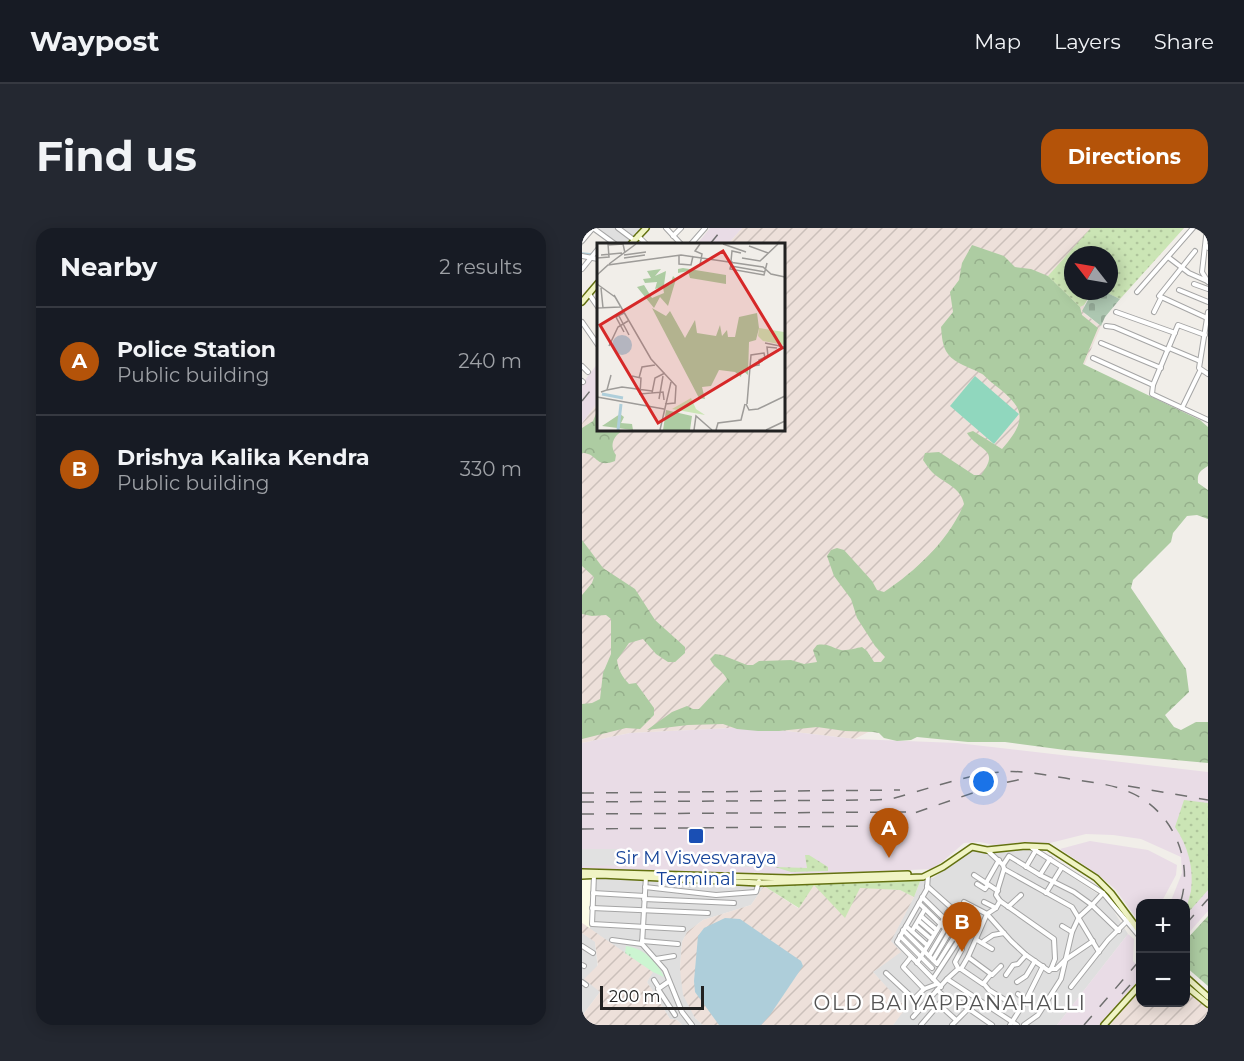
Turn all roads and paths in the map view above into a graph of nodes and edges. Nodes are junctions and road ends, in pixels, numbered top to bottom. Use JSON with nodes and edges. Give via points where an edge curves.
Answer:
{"nodes":[{"id":1,"x":593,"y":228,"type":"edge"},
{"id":2,"x":618,"y":228,"type":"edge"},
{"id":3,"x":666,"y":228,"type":"edge"},
{"id":4,"x":681,"y":228,"type":"edge"},
{"id":5,"x":705,"y":228,"type":"edge"},
{"id":6,"x":1193,"y":228,"type":"edge"},
{"id":7,"x":1208,"y":228,"type":"edge"},
{"id":8,"x":639,"y":235,"type":"edge"},
{"id":9,"x":673,"y":236,"type":"junction"},
{"id":10,"x":606,"y":238,"type":"junction"},
{"id":11,"x":582,"y":241,"type":"edge"},
{"id":12,"x":603,"y":243,"type":"edge"},
{"id":13,"x":614,"y":243,"type":"edge"},
{"id":14,"x":680,"y":243,"type":"edge"},
{"id":15,"x":692,"y":243,"type":"edge"},
{"id":16,"x":1195,"y":251,"type":"dead end"},
{"id":17,"x":595,"y":253,"type":"edge"},
{"id":18,"x":582,"y":256,"type":"edge"},
{"id":19,"x":1168,"y":257,"type":"junction"},
{"id":20,"x":1205,"y":263,"type":"edge"},
{"id":21,"x":1181,"y":268,"type":"junction"},
{"id":22,"x":582,"y":269,"type":"edge"},
{"id":23,"x":1207,"y":280,"type":"edge"},
{"id":24,"x":597,"y":284,"type":"edge"},
{"id":25,"x":1194,"y":284,"type":"dead end"},
{"id":26,"x":1208,"y":289,"type":"edge"},
{"id":27,"x":1179,"y":290,"type":"dead end"},
{"id":28,"x":1137,"y":292,"type":"dead end"},
{"id":29,"x":589,"y":294,"type":"junction"},
{"id":30,"x":1161,"y":298,"type":"junction"},
{"id":31,"x":582,"y":302,"type":"edge"},
{"id":32,"x":1208,"y":302,"type":"edge"},
{"id":33,"x":597,"y":306,"type":"edge"},
{"id":34,"x":1116,"y":312,"type":"dead end"},
{"id":35,"x":1154,"y":312,"type":"dead end"},
{"id":36,"x":1208,"y":312,"type":"edge"},
{"id":37,"x":1207,"y":318,"type":"edge"},
{"id":38,"x":582,"y":322,"type":"edge"},
{"id":39,"x":1106,"y":326,"type":"dead end"},
{"id":40,"x":1207,"y":326,"type":"edge"},
{"id":41,"x":1175,"y":333,"type":"junction"},
{"id":42,"x":1206,"y":336,"type":"edge"},
{"id":43,"x":1101,"y":343,"type":"dead end"},
{"id":44,"x":597,"y":344,"type":"edge"},
{"id":45,"x":1168,"y":349,"type":"junction"},
{"id":46,"x":1093,"y":358,"type":"dead end"},
{"id":47,"x":1201,"y":359,"type":"junction"},
{"id":48,"x":1208,"y":359,"type":"edge"},
{"id":49,"x":582,"y":366,"type":"edge"},
{"id":50,"x":1161,"y":368,"type":"junction"},
{"id":51,"x":1200,"y":370,"type":"junction"},
{"id":52,"x":588,"y":372,"type":"dead end"},
{"id":53,"x":1208,"y":374,"type":"edge"},
{"id":54,"x":1154,"y":386,"type":"junction"},
{"id":55,"x":1182,"y":408,"type":"junction"},
{"id":56,"x":1208,"y":420,"type":"edge"},
{"id":57,"x":1013,"y":848,"type":"junction"},
{"id":58,"x":1034,"y":849,"type":"junction"},
{"id":59,"x":987,"y":850,"type":"junction"},
{"id":60,"x":1009,"y":856,"type":"junction"},
{"id":61,"x":1050,"y":859,"type":"junction"},
{"id":62,"x":999,"y":860,"type":"junction"},
{"id":63,"x":1004,"y":867,"type":"junction"},
{"id":64,"x":1026,"y":867,"type":"junction"},
{"id":65,"x":1062,"y":867,"type":"junction"},
{"id":66,"x":582,"y":874,"type":"edge"},
{"id":67,"x":927,"y":874,"type":"junction"},
{"id":68,"x":594,"y":875,"type":"junction"},
{"id":69,"x":974,"y":875,"type":"dead end"},
{"id":70,"x":1040,"y":875,"type":"junction"},
{"id":71,"x":646,"y":876,"type":"junction"},
{"id":72,"x":759,"y":881,"type":"junction"},
{"id":73,"x":1053,"y":882,"type":"junction"},
{"id":74,"x":977,"y":884,"type":"dead end"},
{"id":75,"x":987,"y":884,"type":"junction"},
{"id":76,"x":927,"y":885,"type":"junction"},
{"id":77,"x":645,"y":887,"type":"junction"},
{"id":78,"x":998,"y":891,"type":"junction"},
{"id":79,"x":593,"y":892,"type":"junction"},
{"id":80,"x":1046,"y":892,"type":"junction"},
{"id":81,"x":1103,"y":893,"type":"junction"},
{"id":82,"x":1021,"y":895,"type":"dead end"},
{"id":83,"x":644,"y":897,"type":"junction"},
{"id":84,"x":922,"y":897,"type":"junction"},
{"id":85,"x":964,"y":902,"type":"dead end"},
{"id":86,"x":984,"y":902,"type":"dead end"},
{"id":87,"x":1000,"y":902,"type":"junction"},
{"id":88,"x":734,"y":903,"type":"dead end"},
{"id":89,"x":919,"y":903,"type":"junction"},
{"id":90,"x":1092,"y":905,"type":"junction"},
{"id":91,"x":951,"y":907,"type":"junction"},
{"id":92,"x":1008,"y":907,"type":"junction"},
{"id":93,"x":592,"y":908,"type":"junction"},
{"id":94,"x":996,"y":908,"type":"junction"},
{"id":95,"x":925,"y":909,"type":"junction"},
{"id":96,"x":643,"y":911,"type":"junction"},
{"id":97,"x":956,"y":911,"type":"dead end"},
{"id":98,"x":708,"y":913,"type":"dead end"},
{"id":99,"x":947,"y":913,"type":"junction"},
{"id":100,"x":987,"y":914,"type":"junction"},
{"id":101,"x":1079,"y":917,"type":"junction"},
{"id":102,"x":920,"y":918,"type":"junction"},
{"id":103,"x":944,"y":918,"type":"junction"},
{"id":104,"x":1127,"y":921,"type":"junction"},
{"id":105,"x":940,"y":924,"type":"junction"},
{"id":106,"x":642,"y":926,"type":"junction"},
{"id":107,"x":906,"y":926,"type":"junction"},
{"id":108,"x":916,"y":926,"type":"junction"},
{"id":109,"x":960,"y":926,"type":"dead end"},
{"id":110,"x":1062,"y":926,"type":"dead end"},
{"id":111,"x":1136,"y":927,"type":"edge"},
{"id":112,"x":683,"y":929,"type":"dead end"},
{"id":113,"x":945,"y":929,"type":"junction"},
{"id":114,"x":903,"y":930,"type":"junction"},
{"id":115,"x":937,"y":930,"type":"junction"},
{"id":116,"x":912,"y":931,"type":"junction"},
{"id":117,"x":1119,"y":931,"type":"junction"},
{"id":118,"x":1072,"y":932,"type":"junction"},
{"id":119,"x":1136,"y":932,"type":"edge"},
{"id":120,"x":949,"y":933,"type":"junction"},
{"id":121,"x":1004,"y":933,"type":"junction"},
{"id":122,"x":934,"y":934,"type":"junction"},
{"id":123,"x":900,"y":936,"type":"junction"},
{"id":124,"x":962,"y":936,"type":"dead end"},
{"id":125,"x":954,"y":937,"type":"junction"},
{"id":126,"x":612,"y":940,"type":"dead end"},
{"id":127,"x":931,"y":940,"type":"junction"},
{"id":128,"x":977,"y":940,"type":"junction"},
{"id":129,"x":958,"y":941,"type":"junction"},
{"id":130,"x":984,"y":941,"type":"dead end"},
{"id":131,"x":1093,"y":941,"type":"junction"},
{"id":132,"x":642,"y":942,"type":"junction"},
{"id":133,"x":678,"y":944,"type":"dead end"},
{"id":134,"x":927,"y":945,"type":"junction"},
{"id":135,"x":582,"y":946,"type":"edge"},
{"id":136,"x":992,"y":950,"type":"dead end"},
{"id":137,"x":924,"y":951,"type":"junction"},
{"id":138,"x":1100,"y":952,"type":"junction"},
{"id":139,"x":592,"y":953,"type":"dead end"},
{"id":140,"x":1026,"y":955,"type":"junction"},
{"id":141,"x":674,"y":956,"type":"dead end"},
{"id":142,"x":921,"y":956,"type":"junction"},
{"id":143,"x":929,"y":956,"type":"junction"},
{"id":144,"x":911,"y":957,"type":"junction"},
{"id":145,"x":968,"y":957,"type":"junction"},
{"id":146,"x":655,"y":959,"type":"junction"},
{"id":147,"x":1065,"y":960,"type":"junction"},
{"id":148,"x":1035,"y":961,"type":"junction"},
{"id":149,"x":934,"y":962,"type":"junction"},
{"id":150,"x":917,"y":963,"type":"junction"},
{"id":151,"x":1001,"y":966,"type":"dead end"},
{"id":152,"x":1043,"y":966,"type":"junction"},
{"id":153,"x":932,"y":968,"type":"junction"},
{"id":154,"x":960,"y":969,"type":"junction"},
{"id":155,"x":1051,"y":969,"type":"junction"},
{"id":156,"x":886,"y":973,"type":"dead end"},
{"id":157,"x":928,"y":974,"type":"junction"},
{"id":158,"x":991,"y":974,"type":"junction"},
{"id":159,"x":1006,"y":975,"type":"dead end"},
{"id":160,"x":933,"y":979,"type":"junction"},
{"id":161,"x":947,"y":979,"type":"junction"},
{"id":162,"x":654,"y":980,"type":"dead end"},
{"id":163,"x":668,"y":982,"type":"junction"},
{"id":164,"x":1017,"y":982,"type":"dead end"},
{"id":165,"x":1190,"y":982,"type":"edge"},
{"id":166,"x":984,"y":984,"type":"junction"},
{"id":167,"x":939,"y":987,"type":"junction"},
{"id":168,"x":1071,"y":987,"type":"dead end"},
{"id":169,"x":659,"y":988,"type":"junction"},
{"id":170,"x":1190,"y":988,"type":"edge"},
{"id":171,"x":924,"y":989,"type":"junction"},
{"id":172,"x":1136,"y":989,"type":"edge"},
{"id":173,"x":1018,"y":994,"type":"dead end"},
{"id":174,"x":1026,"y":1000,"type":"junction"},
{"id":175,"x":1208,"y":1001,"type":"edge"},
{"id":176,"x":959,"y":1002,"type":"dead end"},
{"id":177,"x":969,"y":1008,"type":"junction"},
{"id":178,"x":944,"y":1009,"type":"dead end"},
{"id":179,"x":1021,"y":1009,"type":"junction"},
{"id":180,"x":675,"y":1015,"type":"dead end"},
{"id":181,"x":913,"y":1017,"type":"dead end"},
{"id":182,"x":956,"y":1020,"type":"junction"},
{"id":183,"x":1011,"y":1024,"type":"edge"},
{"id":184,"x":692,"y":1025,"type":"edge"},
{"id":185,"x":921,"y":1025,"type":"edge"},
{"id":186,"x":952,"y":1025,"type":"edge"},
{"id":187,"x":992,"y":1025,"type":"edge"},
{"id":188,"x":1017,"y":1025,"type":"edge"},
{"id":189,"x":1024,"y":1025,"type":"edge"},
{"id":190,"x":1104,"y":1025,"type":"edge"}],
"edges":[{"from":1,"to":10,"type":"street"},
{"from":1,"to":11,"type":"street"},
{"from":2,"to":8,"type":"street"},
{"from":3,"to":9,"type":"street"},
{"from":4,"to":9,"type":"street"},
{"from":5,"to":15,"type":"street"},
{"from":6,"to":19,"type":"street"},
{"from":7,"to":20,"type":"street"},
{"from":9,"to":14,"type":"street"},
{"from":10,"to":12,"type":"street"},
{"from":10,"to":13,"type":"street"},
{"from":16,"to":21,"type":"street"},
{"from":17,"to":18,"type":"street"},
{"from":17,"to":22,"type":"street"},
{"from":19,"to":21,"type":"street"},
{"from":19,"to":28,"type":"street"},
{"from":20,"to":23,"type":"street","via":[[1202,272]]},
{"from":21,"to":23,"type":"street"},
{"from":21,"to":30,"type":"street","via":[[1159,294]]},
{"from":24,"to":29,"type":"street"},
{"from":25,"to":26,"type":"street"},
{"from":27,"to":32,"type":"street"},
{"from":29,"to":31,"type":"street"},
{"from":29,"to":33,"type":"street"},
{"from":30,"to":35,"type":"street"},
{"from":30,"to":37,"type":"street"},
{"from":34,"to":41,"type":"street"},
{"from":36,"to":37,"type":"street"},
{"from":37,"to":40,"type":"street"},
{"from":38,"to":44,"type":"street"},
{"from":39,"to":45,"type":"street"},
{"from":40,"to":42,"type":"street"},
{"from":41,"to":42,"type":"street","via":[[1179,324]]},
{"from":41,"to":45,"type":"street"},
{"from":42,"to":47,"type":"street"},
{"from":43,"to":50,"type":"street"},
{"from":45,"to":47,"type":"street"},
{"from":45,"to":50,"type":"street"},
{"from":46,"to":54,"type":"street"},
{"from":47,"to":48,"type":"street"},
{"from":47,"to":51,"type":"street"},
{"from":49,"to":52,"type":"street"},
{"from":50,"to":54,"type":"street"},
{"from":51,"to":53,"type":"street"},
{"from":51,"to":55,"type":"street"},
{"from":54,"to":55,"type":"street","via":[[1152,394]]},
{"from":55,"to":56,"type":"street"},
{"from":57,"to":58,"type":"street"},
{"from":57,"to":59,"type":"street"},
{"from":57,"to":60,"type":"street"},
{"from":58,"to":61,"type":"street"},
{"from":58,"to":64,"type":"street"},
{"from":58,"to":111,"type":"street","via":[[1048,848],[1096,878]]},
{"from":59,"to":62,"type":"street"},
{"from":59,"to":67,"type":"street","via":[[972,848]]},
{"from":60,"to":63,"type":"street"},
{"from":60,"to":64,"type":"street"},
{"from":61,"to":65,"type":"street"},
{"from":61,"to":70,"type":"street"},
{"from":62,"to":63,"type":"street"},
{"from":62,"to":75,"type":"street"},
{"from":63,"to":78,"type":"street"},
{"from":63,"to":80,"type":"street"},
{"from":64,"to":70,"type":"street"},
{"from":65,"to":73,"type":"street"},
{"from":65,"to":81,"type":"street"},
{"from":66,"to":68,"type":"street"},
{"from":66,"to":71,"type":"street"},
{"from":67,"to":72,"type":"street"},
{"from":67,"to":76,"type":"street"},
{"from":68,"to":71,"type":"street"},
{"from":68,"to":79,"type":"street"},
{"from":69,"to":75,"type":"street"},
{"from":70,"to":73,"type":"street"},
{"from":71,"to":72,"type":"street"},
{"from":71,"to":77,"type":"street"},
{"from":72,"to":77,"type":"street","via":[[756,892],[716,895]]},
{"from":73,"to":80,"type":"street"},
{"from":73,"to":90,"type":"street"},
{"from":74,"to":75,"type":"street","via":[[985,889]]},
{"from":75,"to":78,"type":"street"},
{"from":76,"to":84,"type":"street"},
{"from":76,"to":91,"type":"street"},
{"from":77,"to":83,"type":"street"},
{"from":78,"to":87,"type":"street"},
{"from":79,"to":83,"type":"street"},
{"from":79,"to":93,"type":"street"},
{"from":80,"to":101,"type":"street","via":[[1072,907]]},
{"from":81,"to":90,"type":"street"},
{"from":81,"to":104,"type":"street"},
{"from":82,"to":92,"type":"street"},
{"from":83,"to":88,"type":"street"},
{"from":83,"to":96,"type":"street"},
{"from":84,"to":89,"type":"street"},
{"from":84,"to":103,"type":"street"},
{"from":85,"to":100,"type":"street"},
{"from":86,"to":94,"type":"street"},
{"from":87,"to":92,"type":"street"},
{"from":87,"to":94,"type":"street"},
{"from":89,"to":95,"type":"street"},
{"from":89,"to":107,"type":"street"},
{"from":90,"to":101,"type":"street"},
{"from":90,"to":117,"type":"street"},
{"from":91,"to":97,"type":"street"},
{"from":91,"to":99,"type":"street"},
{"from":92,"to":155,"type":"street","via":[[1054,939]]},
{"from":93,"to":96,"type":"street"},
{"from":93,"to":106,"type":"street","via":[[592,924]]},
{"from":94,"to":100,"type":"street"},
{"from":95,"to":102,"type":"street"},
{"from":95,"to":105,"type":"street"},
{"from":96,"to":98,"type":"street"},
{"from":96,"to":106,"type":"street"},
{"from":99,"to":103,"type":"street"},
{"from":99,"to":109,"type":"street"},
{"from":100,"to":121,"type":"street"},
{"from":100,"to":128,"type":"street"},
{"from":101,"to":118,"type":"street"},
{"from":101,"to":131,"type":"street"},
{"from":102,"to":108,"type":"street"},
{"from":102,"to":115,"type":"street"},
{"from":102,"to":122,"type":"street"},
{"from":103,"to":105,"type":"street"},
{"from":103,"to":124,"type":"street"},
{"from":104,"to":117,"type":"street"},
{"from":104,"to":119,"type":"street"},
{"from":105,"to":113,"type":"street"},
{"from":105,"to":115,"type":"street"},
{"from":106,"to":112,"type":"street"},
{"from":106,"to":132,"type":"street"},
{"from":107,"to":114,"type":"street"},
{"from":107,"to":116,"type":"street"},
{"from":108,"to":116,"type":"street"},
{"from":108,"to":127,"type":"street"},
{"from":110,"to":118,"type":"street"},
{"from":113,"to":120,"type":"street"},
{"from":113,"to":143,"type":"street"},
{"from":114,"to":123,"type":"street"},
{"from":114,"to":137,"type":"street"},
{"from":115,"to":122,"type":"street"},
{"from":116,"to":134,"type":"street"},
{"from":117,"to":138,"type":"street"},
{"from":118,"to":147,"type":"street"},
{"from":120,"to":125,"type":"street"},
{"from":120,"to":149,"type":"street"},
{"from":121,"to":130,"type":"street","via":[[993,934]]},
{"from":121,"to":140,"type":"street"},
{"from":122,"to":127,"type":"street"},
{"from":123,"to":142,"type":"street"},
{"from":123,"to":144,"type":"street","via":[[897,943]]},
{"from":125,"to":129,"type":"street"},
{"from":125,"to":149,"type":"street","via":[[938,964]]},
{"from":126,"to":132,"type":"street"},
{"from":127,"to":134,"type":"street"},
{"from":128,"to":136,"type":"street"},
{"from":128,"to":145,"type":"street"},
{"from":129,"to":154,"type":"street","via":[[963,947],[955,962]]},
{"from":129,"to":160,"type":"street"},
{"from":131,"to":138,"type":"street"},
{"from":131,"to":147,"type":"street"},
{"from":132,"to":133,"type":"street"},
{"from":132,"to":146,"type":"street"},
{"from":134,"to":137,"type":"street"},
{"from":135,"to":139,"type":"street"},
{"from":137,"to":142,"type":"street"},
{"from":137,"to":143,"type":"street"},
{"from":138,"to":168,"type":"street"},
{"from":140,"to":148,"type":"street"},
{"from":140,"to":159,"type":"street"},
{"from":141,"to":146,"type":"street"},
{"from":142,"to":150,"type":"street"},
{"from":142,"to":153,"type":"street"},
{"from":143,"to":149,"type":"street"},
{"from":144,"to":150,"type":"street"},
{"from":144,"to":171,"type":"street","via":[[903,967]]},
{"from":145,"to":154,"type":"street"},
{"from":145,"to":158,"type":"street"},
{"from":146,"to":163,"type":"street","via":[[665,970]]},
{"from":147,"to":155,"type":"street"},
{"from":147,"to":189,"type":"street","via":[[1061,979],[1038,1015]]},
{"from":148,"to":152,"type":"street"},
{"from":148,"to":164,"type":"street"},
{"from":149,"to":153,"type":"street"},
{"from":150,"to":157,"type":"street"},
{"from":151,"to":158,"type":"street"},
{"from":152,"to":155,"type":"street"},
{"from":152,"to":174,"type":"street"},
{"from":153,"to":157,"type":"street"},
{"from":154,"to":161,"type":"street"},
{"from":154,"to":166,"type":"street"},
{"from":156,"to":171,"type":"street","via":[[914,999]]},
{"from":157,"to":160,"type":"street"},
{"from":158,"to":166,"type":"street"},
{"from":160,"to":167,"type":"street"},
{"from":161,"to":167,"type":"street"},
{"from":161,"to":183,"type":"street"},
{"from":162,"to":169,"type":"street"},
{"from":163,"to":169,"type":"street"},
{"from":163,"to":184,"type":"street"},
{"from":165,"to":175,"type":"street"},
{"from":166,"to":179,"type":"street"},
{"from":167,"to":171,"type":"street"},
{"from":167,"to":181,"type":"street"},
{"from":167,"to":185,"type":"street","via":[[945,997]]},
{"from":169,"to":180,"type":"street"},
{"from":170,"to":175,"type":"street"},
{"from":172,"to":190,"type":"street"},
{"from":173,"to":174,"type":"street"},
{"from":174,"to":179,"type":"street"},
{"from":176,"to":177,"type":"street"},
{"from":177,"to":182,"type":"street"},
{"from":177,"to":187,"type":"street"},
{"from":178,"to":182,"type":"street"},
{"from":179,"to":183,"type":"street"},
{"from":182,"to":186,"type":"street"},
{"from":183,"to":188,"type":"street"}]}
